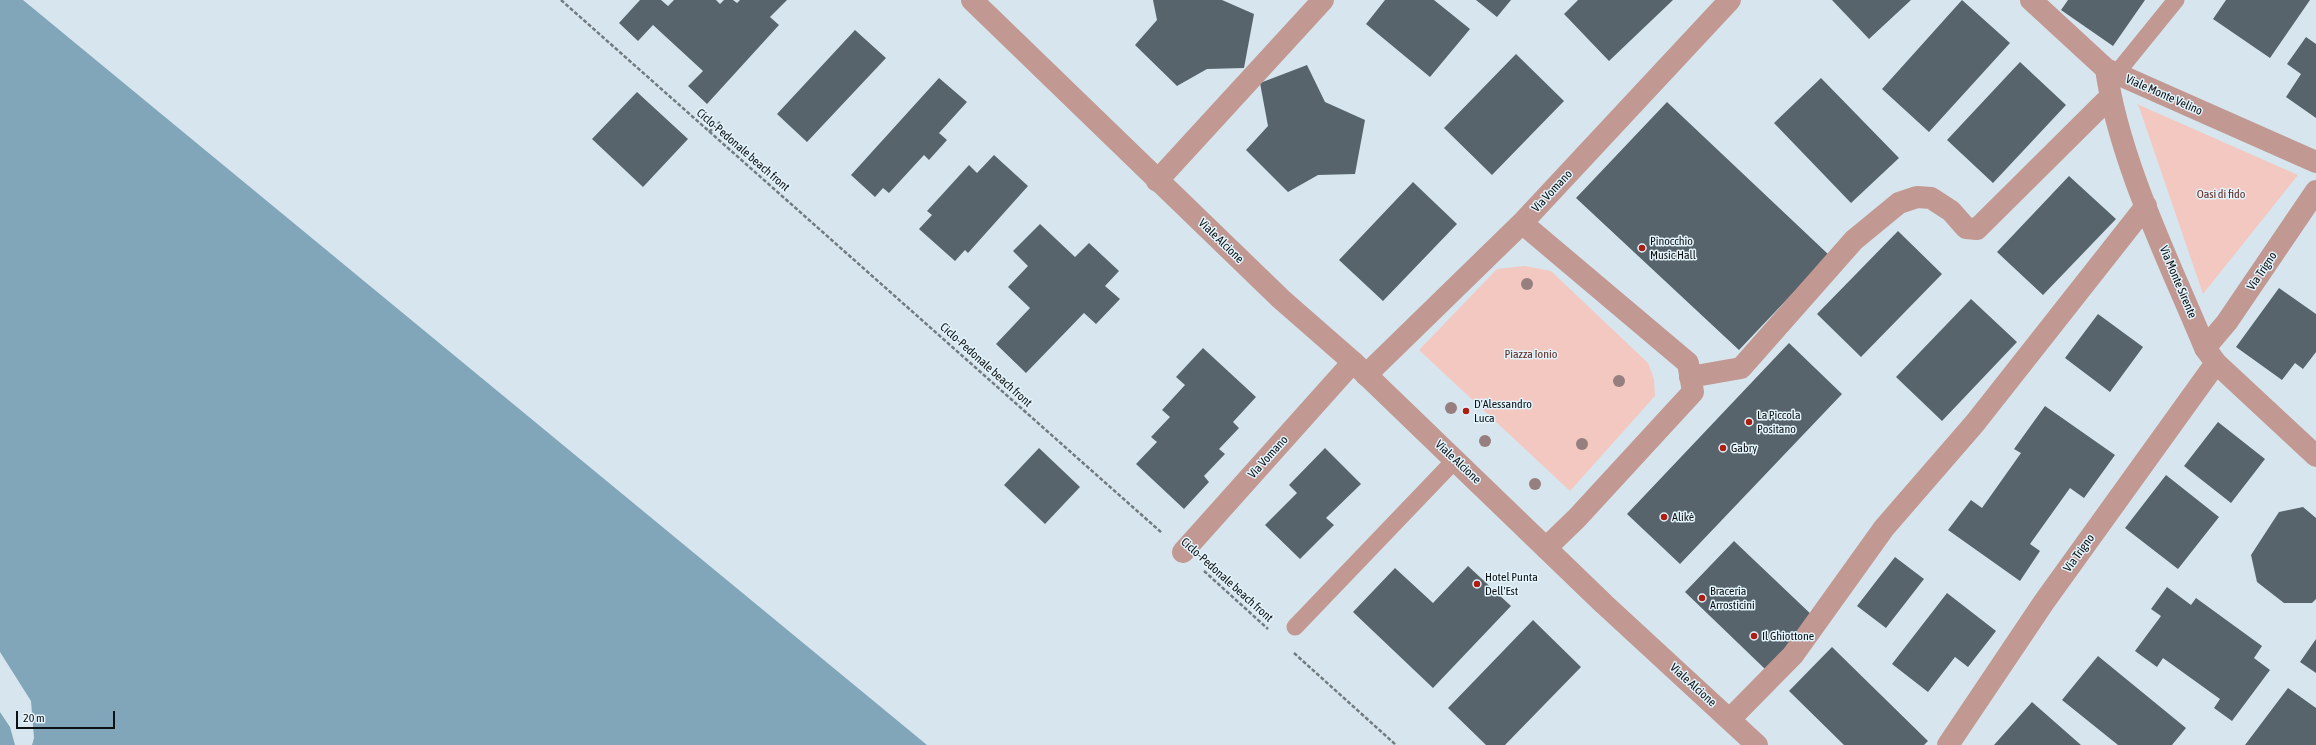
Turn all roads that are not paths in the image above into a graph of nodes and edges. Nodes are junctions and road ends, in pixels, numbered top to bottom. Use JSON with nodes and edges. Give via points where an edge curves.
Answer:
{"nodes":[{"id":1,"x":972,"y":0,"type":"edge"},
{"id":2,"x":1323,"y":0,"type":"edge"},
{"id":3,"x":1730,"y":0,"type":"edge"},
{"id":4,"x":2031,"y":0,"type":"edge"},
{"id":5,"x":2176,"y":0,"type":"edge"},
{"id":6,"x":2111,"y":71,"type":"junction"},
{"id":7,"x":2110,"y":98,"type":"junction"},
{"id":8,"x":2316,"y":162,"type":"edge"},
{"id":9,"x":1157,"y":181,"type":"junction"},
{"id":10,"x":2316,"y":192,"type":"edge"},
{"id":11,"x":2146,"y":206,"type":"junction"},
{"id":12,"x":1522,"y":223,"type":"junction"},
{"id":13,"x":2211,"y":356,"type":"junction"},
{"id":14,"x":1359,"y":368,"type":"junction"},
{"id":15,"x":1690,"y":377,"type":"junction"},
{"id":16,"x":2316,"y":456,"type":"edge"},
{"id":17,"x":1455,"y":460,"type":"junction"},
{"id":18,"x":1546,"y":548,"type":"junction"},
{"id":19,"x":1182,"y":552,"type":"road end"},
{"id":20,"x":1295,"y":628,"type":"dead end"},
{"id":21,"x":1730,"y":719,"type":"junction"},
{"id":22,"x":1757,"y":745,"type":"edge"},
{"id":23,"x":1948,"y":745,"type":"edge"}],
"edges":[{"from":1,"to":9,"type":"street","name":"Viale Alcione"},
{"from":2,"to":9,"type":"street"},
{"from":3,"to":12,"type":"street","name":"Via Vomano"},
{"from":4,"to":6,"type":"street","name":"Viale Monte Velino"},
{"from":5,"to":6,"type":"lane"},
{"from":6,"to":7,"type":"street","name":"Via Monte Sirente"},
{"from":6,"to":8,"type":"street","name":"Viale Monte Velino"},
{"from":7,"to":11,"type":"street","name":"Via Monte Sirente"},
{"from":7,"to":15,"type":"street","via":[[1978,229],[1966,228],[1951,211],[1931,198],[1917,197],[1899,203],[1854,240],[1740,368]]},
{"from":9,"to":14,"type":"street","name":"Viale Alcione","via":[[1281,299]]},
{"from":10,"to":13,"type":"street","name":"Via Trigno","via":[[2227,322]]},
{"from":11,"to":13,"type":"street","name":"Via Monte Sirente"},
{"from":11,"to":21,"type":"street","via":[[1975,423],[1884,528],[1793,655]]},
{"from":12,"to":14,"type":"street","name":"Via Vomano"},
{"from":12,"to":15,"type":"street","via":[[1688,363]]},
{"from":13,"to":16,"type":"street","name":"Via Monte Sirente"},
{"from":13,"to":23,"type":"street","name":"Via Trigno"},
{"from":14,"to":17,"type":"street","name":"Viale Alcione"},
{"from":14,"to":19,"type":"street","name":"Via Vomano"},
{"from":15,"to":18,"type":"street","via":[[1693,392]]},
{"from":17,"to":18,"type":"street","name":"Viale Alcione"},
{"from":17,"to":20,"type":"lane"},
{"from":18,"to":21,"type":"street","name":"Viale Alcione"},
{"from":21,"to":22,"type":"street","name":"Viale Alcione"}]}
